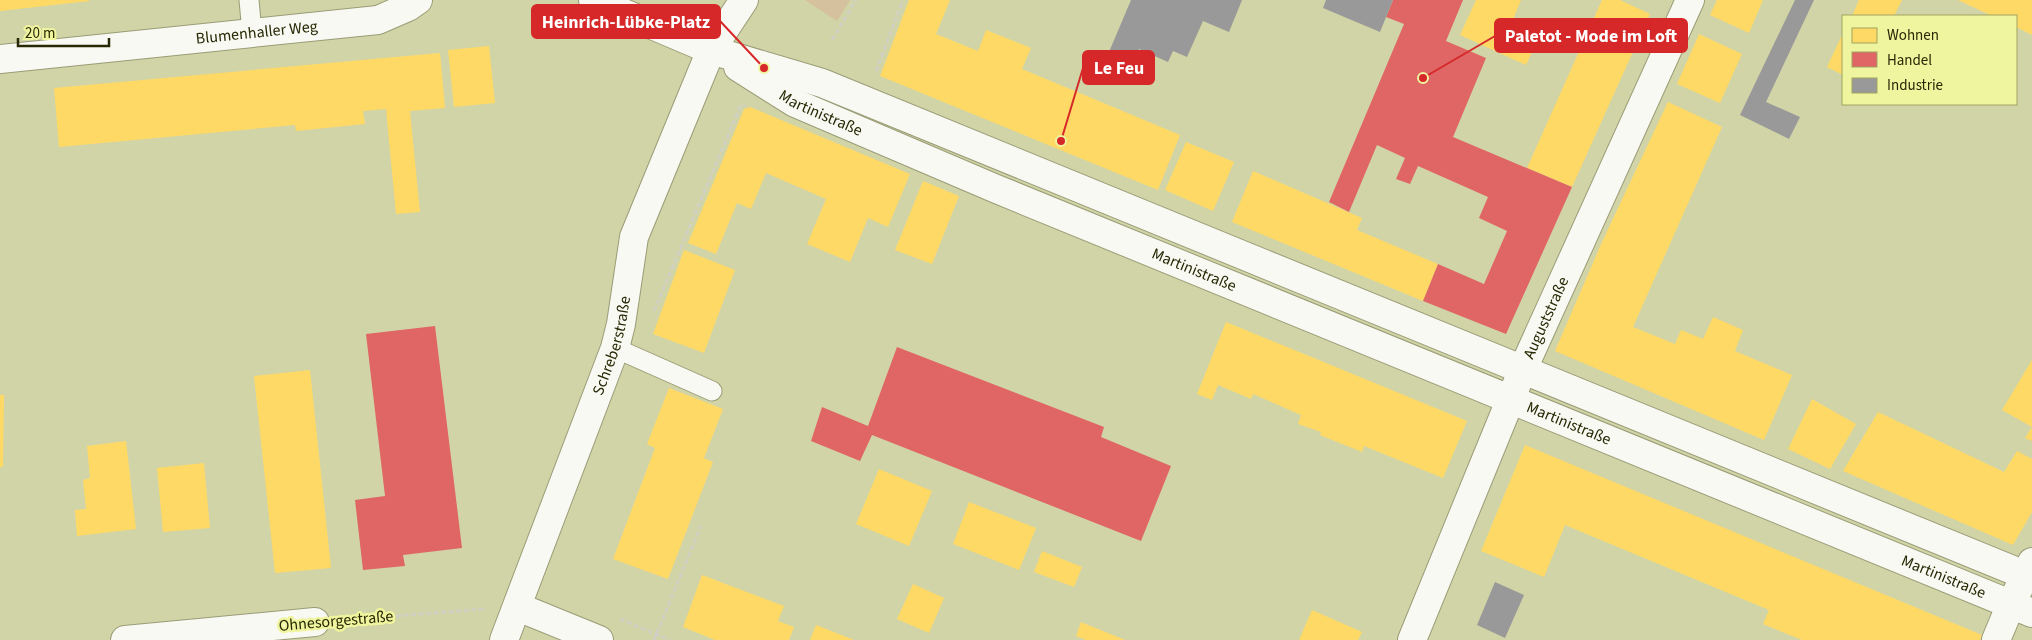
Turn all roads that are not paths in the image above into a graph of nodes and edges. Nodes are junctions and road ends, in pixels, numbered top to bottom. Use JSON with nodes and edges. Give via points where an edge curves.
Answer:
{"nodes":[{"id":1,"x":249,"y":0,"type":"edge"},
{"id":2,"x":418,"y":0,"type":"edge"},
{"id":3,"x":593,"y":0,"type":"edge"},
{"id":4,"x":744,"y":0,"type":"edge"},
{"id":5,"x":1690,"y":0,"type":"edge"},
{"id":6,"x":252,"y":33,"type":"junction"},
{"id":7,"x":711,"y":50,"type":"junction"},
{"id":8,"x":0,"y":59,"type":"edge"},
{"id":9,"x":1006,"y":159,"type":"junction"},
{"id":10,"x":994,"y":188,"type":"junction"},
{"id":11,"x":1213,"y":244,"type":"junction"},
{"id":12,"x":1201,"y":274,"type":"junction"},
{"id":13,"x":615,"y":348,"type":"junction"},
{"id":14,"x":1523,"y":369,"type":"junction"},
{"id":15,"x":712,"y":391,"type":"dead end"},
{"id":16,"x":1511,"y":401,"type":"junction"},
{"id":17,"x":2030,"y":572,"type":"edge"},
{"id":18,"x":518,"y":607,"type":"junction"},
{"id":19,"x":2021,"y":608,"type":"edge"},
{"id":20,"x":316,"y":622,"type":"road end"},
{"id":21,"x":125,"y":640,"type":"edge"},
{"id":22,"x":504,"y":640,"type":"edge"},
{"id":23,"x":599,"y":640,"type":"edge"},
{"id":24,"x":1412,"y":640,"type":"edge"},
{"id":25,"x":1996,"y":640,"type":"edge"}],
"edges":[{"from":1,"to":6,"type":"lane"},
{"from":2,"to":6,"type":"main road","name":"Blumenhaller Weg","via":[[378,20]]},
{"from":3,"to":7,"type":"main road"},
{"from":4,"to":7,"type":"main road","name":"Schreberstraße"},
{"from":5,"to":14,"type":"main road","name":"Auguststraße"},
{"from":6,"to":8,"type":"main road","name":"Blumenhaller Weg"},
{"from":7,"to":9,"type":"main road","name":"Martinistraße","via":[[806,77]]},
{"from":7,"to":10,"type":"main road","name":"Martinistraße","via":[[795,103]]},
{"from":7,"to":13,"type":"main road","name":"Schreberstraße","via":[[634,237]]},
{"from":9,"to":10,"type":"lane"},
{"from":9,"to":11,"type":"main road","name":"Martinistraße"},
{"from":10,"to":12,"type":"main road","name":"Martinistraße"},
{"from":11,"to":12,"type":"lane"},
{"from":11,"to":14,"type":"main road","name":"Martinistraße"},
{"from":12,"to":16,"type":"main road","name":"Martinistraße"},
{"from":13,"to":15,"type":"lane"},
{"from":13,"to":18,"type":"main road","name":"Schreberstraße"},
{"from":14,"to":16,"type":"main road","name":"Auguststraße"},
{"from":14,"to":17,"type":"main road","name":"Martinistraße"},
{"from":16,"to":19,"type":"main road","name":"Martinistraße"},
{"from":16,"to":24,"type":"main road","name":"Auguststraße"},
{"from":17,"to":19,"type":"main road"},
{"from":18,"to":22,"type":"main road","name":"Schreberstraße"},
{"from":18,"to":23,"type":"main road"},
{"from":19,"to":25,"type":"main road"},
{"from":20,"to":21,"type":"main road","name":"Ohnesorgestraße"}]}
